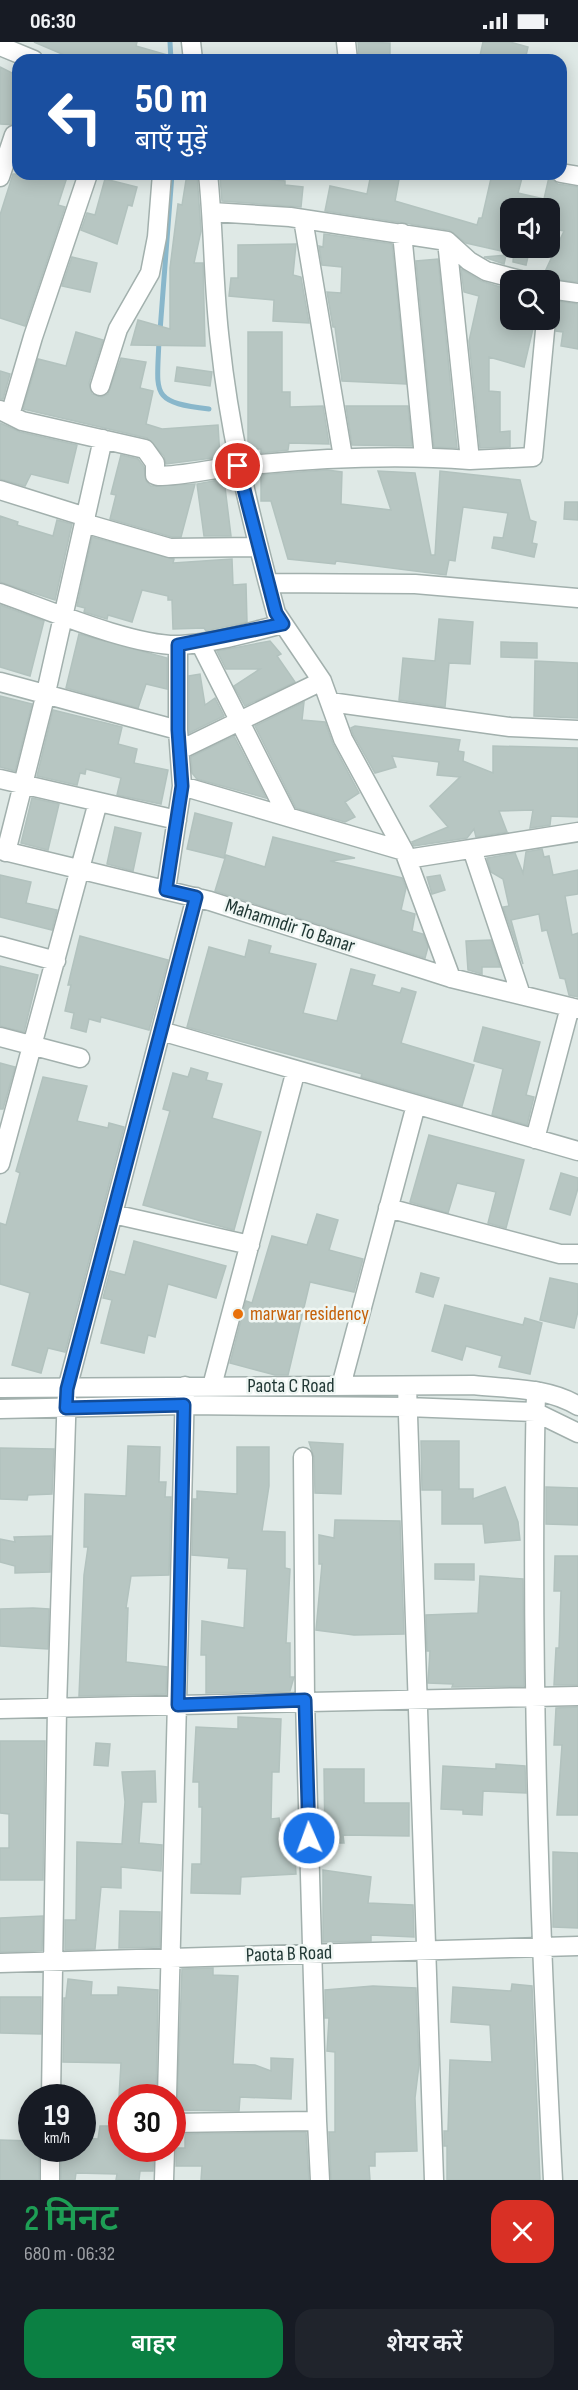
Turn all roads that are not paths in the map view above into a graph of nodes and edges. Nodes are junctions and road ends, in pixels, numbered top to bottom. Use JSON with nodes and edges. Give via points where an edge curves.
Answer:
{"nodes":[{"id":1,"x":0,"y":46,"type":"edge"},
{"id":2,"x":19,"y":54,"type":"edge"},
{"id":3,"x":11,"y":134,"type":"edge"},
{"id":4,"x":0,"y":177,"type":"edge"},
{"id":5,"x":86,"y":180,"type":"edge"},
{"id":6,"x":162,"y":180,"type":"edge"},
{"id":7,"x":209,"y":180,"type":"edge"},
{"id":8,"x":212,"y":212,"type":"junction"},
{"id":9,"x":303,"y":219,"type":"junction"},
{"id":10,"x":402,"y":233,"type":"junction"},
{"id":11,"x":447,"y":241,"type":"junction"},
{"id":12,"x":500,"y":275,"type":"edge"},
{"id":13,"x":560,"y":291,"type":"edge"},
{"id":14,"x":578,"y":293,"type":"edge"},
{"id":15,"x":545,"y":330,"type":"edge"},
{"id":16,"x":100,"y":386,"type":"dead end"},
{"id":17,"x":5,"y":413,"type":"edge"},
{"id":18,"x":103,"y":439,"type":"junction"},
{"id":19,"x":343,"y":457,"type":"junction"},
{"id":20,"x":424,"y":457,"type":"junction"},
{"id":21,"x":470,"y":460,"type":"junction"},
{"id":22,"x":238,"y":466,"type":"junction"},
{"id":23,"x":0,"y":490,"type":"edge"},
{"id":24,"x":85,"y":520,"type":"junction"},
{"id":25,"x":259,"y":547,"type":"junction"},
{"id":26,"x":268,"y":583,"type":"junction"},
{"id":27,"x":0,"y":593,"type":"edge"},
{"id":28,"x":578,"y":598,"type":"edge"},
{"id":29,"x":64,"y":615,"type":"junction"},
{"id":30,"x":283,"y":624,"type":"junction"},
{"id":31,"x":200,"y":643,"type":"junction"},
{"id":32,"x":178,"y":645,"type":"junction"},
{"id":33,"x":322,"y":681,"type":"junction"},
{"id":34,"x":0,"y":682,"type":"edge"},
{"id":35,"x":45,"y":696,"type":"junction"},
{"id":36,"x":330,"y":702,"type":"junction"},
{"id":37,"x":238,"y":723,"type":"junction"},
{"id":38,"x":178,"y":730,"type":"junction"},
{"id":39,"x":578,"y":730,"type":"edge"},
{"id":40,"x":180,"y":750,"type":"junction"},
{"id":41,"x":0,"y":779,"type":"edge"},
{"id":42,"x":22,"y":785,"type":"junction"},
{"id":43,"x":182,"y":786,"type":"junction"},
{"id":44,"x":98,"y":802,"type":"junction"},
{"id":45,"x":288,"y":817,"type":"junction"},
{"id":46,"x":177,"y":820,"type":"junction"},
{"id":47,"x":578,"y":832,"type":"edge"},
{"id":48,"x":472,"y":849,"type":"junction"},
{"id":49,"x":3,"y":851,"type":"edge"},
{"id":50,"x":406,"y":855,"type":"junction"},
{"id":51,"x":81,"y":871,"type":"junction"},
{"id":52,"x":166,"y":890,"type":"junction"},
{"id":53,"x":196,"y":897,"type":"junction"},
{"id":54,"x":0,"y":946,"type":"edge"},
{"id":55,"x":56,"y":961,"type":"junction"},
{"id":56,"x":451,"y":978,"type":"junction"},
{"id":57,"x":521,"y":995,"type":"junction"},
{"id":58,"x":574,"y":1008,"type":"edge"},
{"id":59,"x":161,"y":1031,"type":"junction"},
{"id":60,"x":0,"y":1037,"type":"edge"},
{"id":61,"x":33,"y":1045,"type":"junction"},
{"id":62,"x":80,"y":1058,"type":"dead end"},
{"id":63,"x":296,"y":1070,"type":"junction"},
{"id":64,"x":416,"y":1105,"type":"junction"},
{"id":65,"x":535,"y":1139,"type":"junction"},
{"id":66,"x":578,"y":1151,"type":"edge"},
{"id":67,"x":0,"y":1164,"type":"edge"},
{"id":68,"x":388,"y":1208,"type":"junction"},
{"id":69,"x":113,"y":1214,"type":"junction"},
{"id":70,"x":250,"y":1245,"type":"junction"},
{"id":71,"x":578,"y":1254,"type":"edge"},
{"id":72,"x":185,"y":1386,"type":"junction"},
{"id":73,"x":212,"y":1386,"type":"junction"},
{"id":74,"x":341,"y":1386,"type":"junction"},
{"id":75,"x":407,"y":1386,"type":"junction"},
{"id":76,"x":0,"y":1388,"type":"edge"},
{"id":77,"x":67,"y":1389,"type":"junction"},
{"id":78,"x":536,"y":1391,"type":"junction"},
{"id":79,"x":575,"y":1401,"type":"edge"},
{"id":80,"x":184,"y":1405,"type":"junction"},
{"id":81,"x":407,"y":1407,"type":"junction"},
{"id":82,"x":66,"y":1408,"type":"junction"},
{"id":83,"x":0,"y":1409,"type":"edge"},
{"id":84,"x":535,"y":1412,"type":"junction"},
{"id":85,"x":578,"y":1433,"type":"edge"},
{"id":86,"x":303,"y":1457,"type":"dead end"},
{"id":87,"x":534,"y":1696,"type":"junction"},
{"id":88,"x":578,"y":1696,"type":"edge"},
{"id":89,"x":417,"y":1699,"type":"junction"},
{"id":90,"x":305,"y":1700,"type":"junction"},
{"id":91,"x":178,"y":1705,"type":"junction"},
{"id":92,"x":57,"y":1708,"type":"junction"},
{"id":93,"x":0,"y":1709,"type":"edge"},
{"id":94,"x":578,"y":1946,"type":"edge"},
{"id":95,"x":540,"y":1947,"type":"junction"},
{"id":96,"x":424,"y":1950,"type":"junction"},
{"id":97,"x":313,"y":1953,"type":"junction"},
{"id":98,"x":172,"y":1958,"type":"junction"},
{"id":99,"x":53,"y":1961,"type":"junction"},
{"id":100,"x":0,"y":1963,"type":"edge"},
{"id":101,"x":51,"y":2084,"type":"edge"},
{"id":102,"x":167,"y":2084,"type":"edge"},
{"id":103,"x":317,"y":2121,"type":"junction"},
{"id":104,"x":186,"y":2123,"type":"edge"},
{"id":105,"x":50,"y":2162,"type":"edge"},
{"id":106,"x":165,"y":2162,"type":"edge"},
{"id":107,"x":50,"y":2180,"type":"edge"},
{"id":108,"x":164,"y":2180,"type":"edge"},
{"id":109,"x":320,"y":2180,"type":"edge"},
{"id":110,"x":434,"y":2180,"type":"edge"},
{"id":111,"x":553,"y":2180,"type":"edge"}],
"edges":[{"from":1,"to":2,"type":"street"},
{"from":3,"to":4,"type":"street"},
{"from":5,"to":17,"type":"street"},
{"from":6,"to":16,"type":"street","via":[[150,273],[118,329]]},
{"from":7,"to":8,"type":"street"},
{"from":8,"to":9,"type":"street"},
{"from":8,"to":22,"type":"street","via":[[219,340]]},
{"from":9,"to":10,"type":"street"},
{"from":9,"to":19,"type":"street"},
{"from":10,"to":11,"type":"street"},
{"from":10,"to":20,"type":"street"},
{"from":11,"to":12,"type":"street","via":[[469,261]]},
{"from":11,"to":21,"type":"street"},
{"from":13,"to":14,"type":"street"},
{"from":15,"to":21,"type":"street","via":[[533,457]]},
{"from":17,"to":18,"type":"street","via":[[22,421]]},
{"from":18,"to":22,"type":"street","via":[[144,449],[158,476]]},
{"from":18,"to":24,"type":"street"},
{"from":19,"to":20,"type":"street"},
{"from":19,"to":22,"type":"street"},
{"from":20,"to":21,"type":"street"},
{"from":22,"to":25,"type":"street"},
{"from":23,"to":24,"type":"street"},
{"from":24,"to":25,"type":"street","via":[[170,548]]},
{"from":24,"to":29,"type":"street"},
{"from":25,"to":26,"type":"street"},
{"from":26,"to":28,"type":"street","via":[[415,584]]},
{"from":26,"to":30,"type":"street"},
{"from":27,"to":29,"type":"street"},
{"from":29,"to":32,"type":"street","via":[[135,639]]},
{"from":29,"to":35,"type":"street"},
{"from":30,"to":31,"type":"street"},
{"from":30,"to":33,"type":"street"},
{"from":31,"to":32,"type":"street"},
{"from":31,"to":37,"type":"street"},
{"from":32,"to":38,"type":"street"},
{"from":33,"to":36,"type":"street"},
{"from":33,"to":37,"type":"street"},
{"from":34,"to":35,"type":"street"},
{"from":35,"to":38,"type":"street"},
{"from":35,"to":42,"type":"street"},
{"from":36,"to":39,"type":"street","via":[[510,727]]},
{"from":36,"to":50,"type":"street","via":[[344,739]]},
{"from":37,"to":40,"type":"street"},
{"from":37,"to":45,"type":"street"},
{"from":38,"to":40,"type":"street"},
{"from":40,"to":43,"type":"street"},
{"from":41,"to":42,"type":"street"},
{"from":42,"to":44,"type":"street"},
{"from":42,"to":49,"type":"street"},
{"from":43,"to":45,"type":"street"},
{"from":43,"to":46,"type":"street"},
{"from":44,"to":46,"type":"street"},
{"from":44,"to":51,"type":"street"},
{"from":45,"to":50,"type":"street"},
{"from":46,"to":52,"type":"street"},
{"from":47,"to":48,"type":"street"},
{"from":48,"to":50,"type":"street"},
{"from":48,"to":57,"type":"street"},
{"from":49,"to":51,"type":"street","name":"Mahamndir To Banar"},
{"from":50,"to":56,"type":"street"},
{"from":51,"to":52,"type":"street","name":"Mahamndir To Banar"},
{"from":51,"to":55,"type":"street"},
{"from":52,"to":53,"type":"street","name":"Mahamndir To Banar"},
{"from":53,"to":56,"type":"street","name":"Mahamndir To Banar"},
{"from":53,"to":59,"type":"street"},
{"from":54,"to":55,"type":"street"},
{"from":55,"to":61,"type":"street"},
{"from":56,"to":57,"type":"street","name":"Mahamndir To Banar"},
{"from":57,"to":58,"type":"street","name":"Mahamndir To Banar"},
{"from":58,"to":65,"type":"street"},
{"from":59,"to":63,"type":"street"},
{"from":59,"to":69,"type":"street"},
{"from":60,"to":61,"type":"street"},
{"from":61,"to":62,"type":"street"},
{"from":61,"to":67,"type":"street"},
{"from":63,"to":64,"type":"street"},
{"from":63,"to":70,"type":"street"},
{"from":64,"to":65,"type":"street"},
{"from":64,"to":68,"type":"street"},
{"from":65,"to":66,"type":"street"},
{"from":68,"to":71,"type":"street","via":[[560,1254]]},
{"from":68,"to":74,"type":"street"},
{"from":69,"to":70,"type":"street"},
{"from":69,"to":77,"type":"street"},
{"from":70,"to":73,"type":"street"},
{"from":72,"to":73,"type":"street","name":"Paota C Road"},
{"from":72,"to":77,"type":"street","name":"Paota C Road"},
{"from":72,"to":80,"type":"street"},
{"from":73,"to":74,"type":"street","name":"Paota C Road"},
{"from":74,"to":75,"type":"street","name":"Paota C Road"},
{"from":75,"to":78,"type":"street","name":"Paota C Road"},
{"from":75,"to":81,"type":"street"},
{"from":76,"to":77,"type":"street","name":"Paota C Road"},
{"from":77,"to":82,"type":"street"},
{"from":78,"to":79,"type":"street","name":"Paota C Road"},
{"from":78,"to":84,"type":"street"},
{"from":80,"to":81,"type":"street"},
{"from":80,"to":82,"type":"street"},
{"from":80,"to":91,"type":"street"},
{"from":81,"to":84,"type":"street"},
{"from":81,"to":89,"type":"street"},
{"from":82,"to":83,"type":"street"},
{"from":82,"to":92,"type":"street"},
{"from":84,"to":85,"type":"street"},
{"from":84,"to":87,"type":"street"},
{"from":86,"to":90,"type":"street"},
{"from":87,"to":88,"type":"street"},
{"from":87,"to":89,"type":"street"},
{"from":87,"to":95,"type":"street"},
{"from":89,"to":90,"type":"street"},
{"from":89,"to":96,"type":"street"},
{"from":90,"to":91,"type":"street"},
{"from":90,"to":97,"type":"street"},
{"from":91,"to":92,"type":"street"},
{"from":91,"to":98,"type":"street"},
{"from":92,"to":93,"type":"street"},
{"from":92,"to":99,"type":"street"},
{"from":94,"to":95,"type":"street","name":"Paota B Road"},
{"from":95,"to":96,"type":"street","name":"Paota B Road"},
{"from":95,"to":111,"type":"street"},
{"from":96,"to":97,"type":"street","name":"Paota B Road"},
{"from":96,"to":110,"type":"street"},
{"from":97,"to":98,"type":"street","name":"Paota B Road"},
{"from":97,"to":103,"type":"street"},
{"from":98,"to":99,"type":"street","name":"Paota B Road"},
{"from":98,"to":102,"type":"street"},
{"from":99,"to":100,"type":"street","name":"Paota B Road"},
{"from":99,"to":101,"type":"street"},
{"from":103,"to":104,"type":"street"},
{"from":103,"to":109,"type":"street"},
{"from":105,"to":107,"type":"street"},
{"from":106,"to":108,"type":"street"}]}
